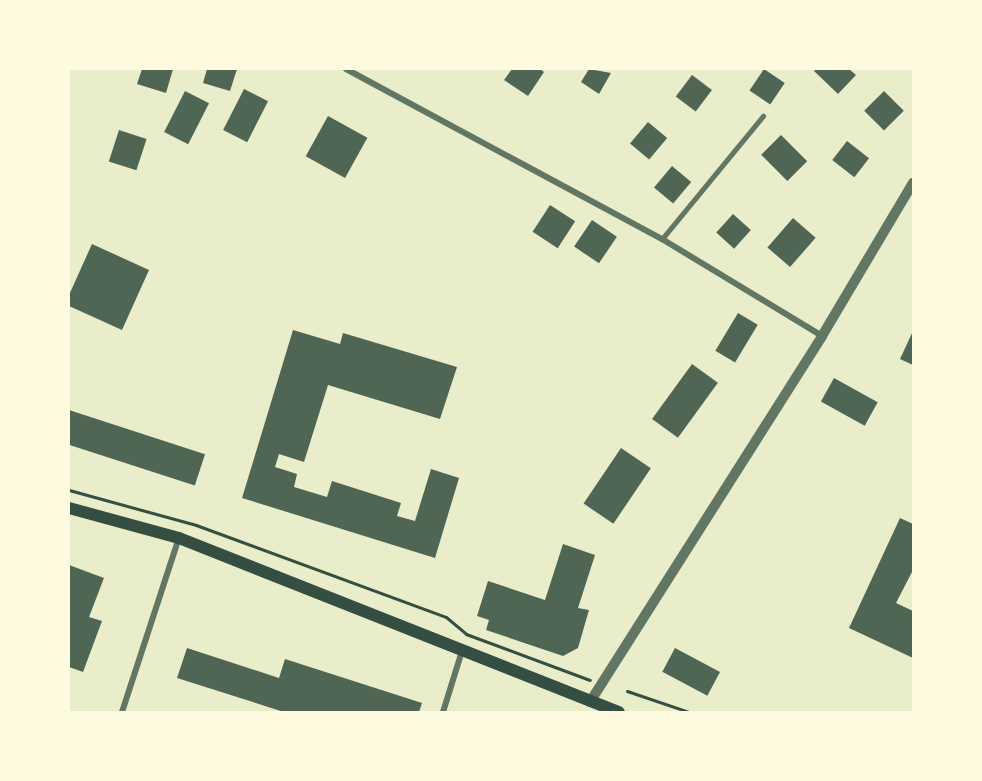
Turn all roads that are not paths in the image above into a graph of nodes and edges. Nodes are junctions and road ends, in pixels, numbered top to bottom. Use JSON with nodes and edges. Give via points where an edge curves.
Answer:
{"nodes":[{"id":1,"x":346,"y":69,"type":"edge"},
{"id":2,"x":763,"y":116,"type":"dead end"},
{"id":3,"x":913,"y":183,"type":"edge"},
{"id":4,"x":662,"y":240,"type":"junction"},
{"id":5,"x":822,"y":336,"type":"junction"},
{"id":6,"x":69,"y":508,"type":"edge"},
{"id":7,"x":179,"y":538,"type":"junction"},
{"id":8,"x":462,"y":651,"type":"junction"},
{"id":9,"x":590,"y":702,"type":"junction"},
{"id":10,"x":122,"y":712,"type":"edge"},
{"id":11,"x":443,"y":712,"type":"edge"},
{"id":12,"x":618,"y":712,"type":"edge"}],
"edges":[{"from":1,"to":4,"type":"street"},
{"from":2,"to":4,"type":"lane"},
{"from":3,"to":5,"type":"street"},
{"from":4,"to":5,"type":"street"},
{"from":5,"to":9,"type":"street"},
{"from":6,"to":7,"type":"main road"},
{"from":7,"to":8,"type":"main road"},
{"from":7,"to":10,"type":"street"},
{"from":8,"to":9,"type":"main road"},
{"from":8,"to":11,"type":"street"},
{"from":9,"to":12,"type":"main road"}]}
